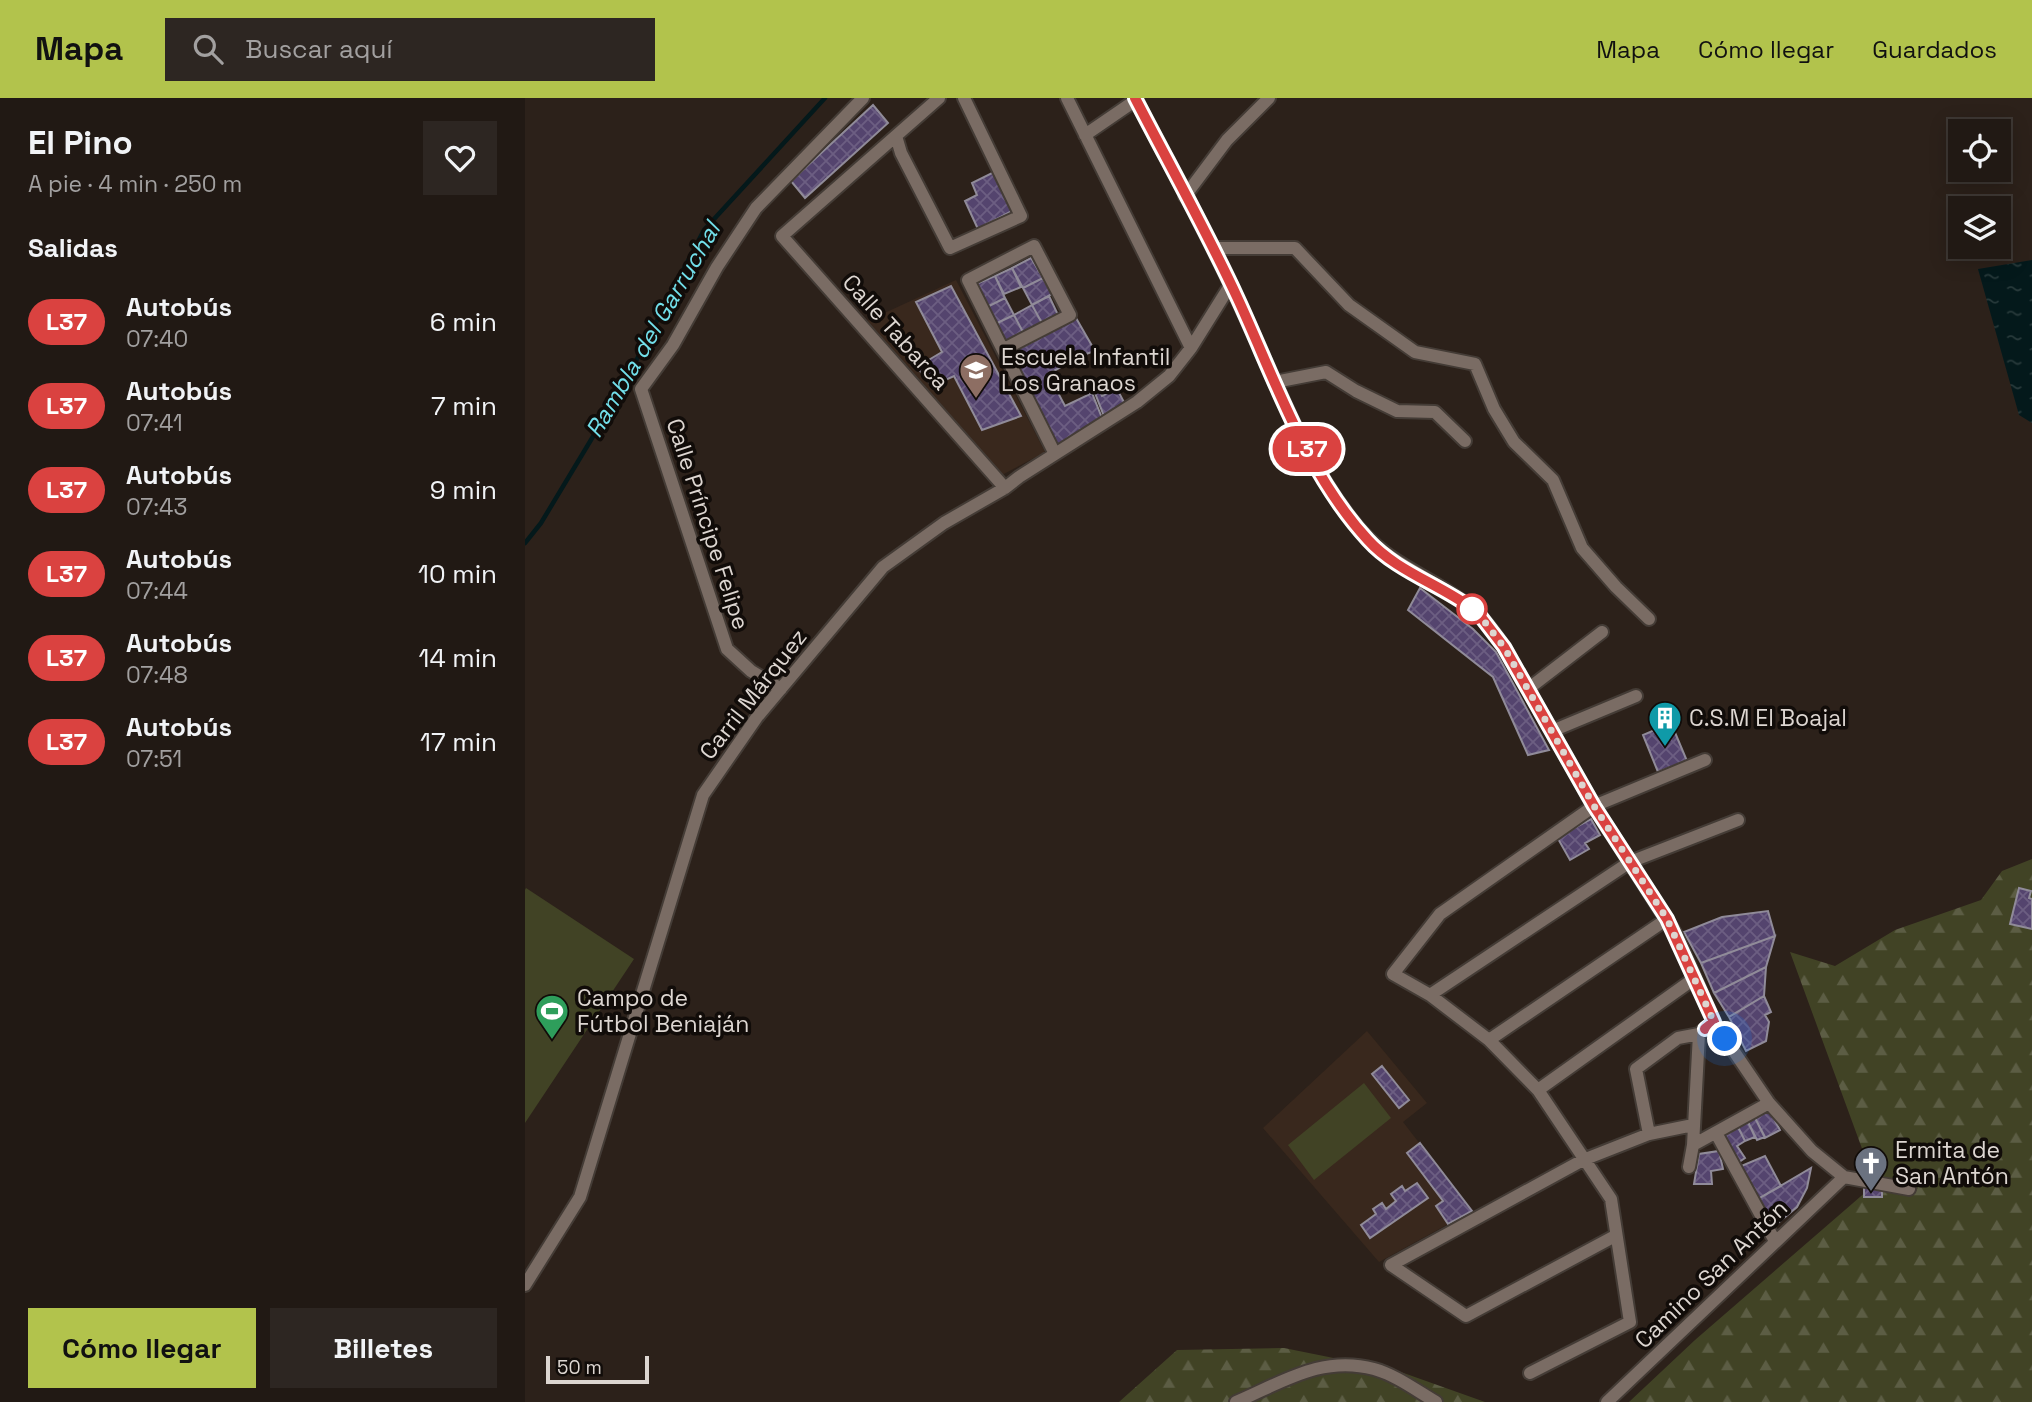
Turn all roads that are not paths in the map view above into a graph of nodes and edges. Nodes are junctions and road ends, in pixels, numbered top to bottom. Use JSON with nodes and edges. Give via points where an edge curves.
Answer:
{"nodes":[{"id":1,"x":863,"y":98,"type":"edge"},
{"id":2,"x":939,"y":98,"type":"edge"},
{"id":3,"x":964,"y":98,"type":"edge"},
{"id":4,"x":1067,"y":98,"type":"edge"},
{"id":5,"x":1269,"y":98,"type":"edge"},
{"id":6,"x":1135,"y":99,"type":"edge"},
{"id":7,"x":1085,"y":135,"type":"junction"},
{"id":8,"x":896,"y":136,"type":"junction"},
{"id":9,"x":1185,"y":196,"type":"junction"},
{"id":10,"x":1213,"y":248,"type":"junction"},
{"id":11,"x":1231,"y":284,"type":"junction"},
{"id":12,"x":1191,"y":348,"type":"junction"},
{"id":13,"x":1004,"y":349,"type":"junction"},
{"id":14,"x":1275,"y":382,"type":"junction"},
{"id":15,"x":1465,"y":441,"type":"dead end"},
{"id":16,"x":1055,"y":453,"type":"junction"},
{"id":17,"x":1005,"y":488,"type":"junction"},
{"id":18,"x":1649,"y":619,"type":"dead end"},
{"id":19,"x":1602,"y":632,"type":"dead end"},
{"id":20,"x":781,"y":689,"type":"junction"},
{"id":21,"x":1528,"y":689,"type":"junction"},
{"id":22,"x":1636,"y":696,"type":"dead end"},
{"id":23,"x":1552,"y":731,"type":"junction"},
{"id":24,"x":1705,"y":760,"type":"dead end"},
{"id":25,"x":1594,"y":806,"type":"junction"},
{"id":26,"x":1738,"y":820,"type":"dead end"},
{"id":27,"x":1630,"y":862,"type":"junction"},
{"id":28,"x":1667,"y":919,"type":"junction"},
{"id":29,"x":1695,"y":978,"type":"junction"},
{"id":30,"x":1430,"y":995,"type":"junction"},
{"id":31,"x":1714,"y":1022,"type":"junction"},
{"id":32,"x":1699,"y":1034,"type":"junction"},
{"id":33,"x":1489,"y":1040,"type":"junction"},
{"id":34,"x":1538,"y":1090,"type":"junction"},
{"id":35,"x":1769,"y":1103,"type":"junction"},
{"id":36,"x":1693,"y":1125,"type":"junction"},
{"id":37,"x":1716,"y":1133,"type":"junction"},
{"id":38,"x":1649,"y":1134,"type":"junction"},
{"id":39,"x":1693,"y":1145,"type":"junction"},
{"id":40,"x":1583,"y":1160,"type":"junction"},
{"id":41,"x":1689,"y":1167,"type":"dead end"},
{"id":42,"x":1844,"y":1177,"type":"junction"},
{"id":43,"x":1909,"y":1189,"type":"dead end"},
{"id":44,"x":1615,"y":1236,"type":"junction"},
{"id":45,"x":1775,"y":1241,"type":"junction"},
{"id":46,"x":525,"y":1285,"type":"edge"},
{"id":47,"x":1530,"y":1373,"type":"dead end"},
{"id":48,"x":1236,"y":1402,"type":"edge"},
{"id":49,"x":1436,"y":1402,"type":"edge"},
{"id":50,"x":1607,"y":1402,"type":"edge"}],
"edges":[{"from":1,"to":20,"type":"street","name":"Calle Príncipe Felipe","via":[[755,208],[673,345],[641,389],[727,649]]},
{"from":2,"to":8,"type":"street"},
{"from":3,"to":8,"type":"street","via":[[1021,216],[950,248]]},
{"from":4,"to":7,"type":"street"},
{"from":5,"to":9,"type":"street","via":[[1227,140]]},
{"from":6,"to":7,"type":"street"},
{"from":6,"to":9,"type":"street"},
{"from":7,"to":12,"type":"street"},
{"from":8,"to":17,"type":"street","name":"Calle Tabarca","via":[[782,236]]},
{"from":9,"to":10,"type":"street"},
{"from":10,"to":11,"type":"street"},
{"from":10,"to":18,"type":"street","via":[[1295,248],[1349,305],[1415,352],[1475,364],[1514,442],[1553,481],[1582,548]]},
{"from":11,"to":12,"type":"street","name":"Carril Márquez"},
{"from":11,"to":14,"type":"street"},
{"from":12,"to":16,"type":"street","name":"Carril Márquez","via":[[1169,376],[1137,402]]},
{"from":13,"to":13,"type":"street","via":[[1070,315],[1034,246],[968,280]]},
{"from":13,"to":16,"type":"street"},
{"from":14,"to":15,"type":"street","via":[[1326,372],[1398,411],[1435,412]]},
{"from":14,"to":21,"type":"street","via":[[1318,470],[1361,532],[1387,556],[1481,617]]},
{"from":16,"to":17,"type":"street","name":"Carril Márquez"},
{"from":17,"to":20,"type":"street","name":"Carril Márquez","via":[[944,523],[883,567]]},
{"from":19,"to":21,"type":"street"},
{"from":20,"to":46,"type":"street","name":"Carril Márquez","via":[[703,795],[580,1197]]},
{"from":21,"to":23,"type":"street"},
{"from":22,"to":23,"type":"street"},
{"from":23,"to":25,"type":"street"},
{"from":24,"to":25,"type":"street"},
{"from":25,"to":27,"type":"street"},
{"from":25,"to":30,"type":"street","via":[[1440,914],[1393,974]]},
{"from":26,"to":27,"type":"street"},
{"from":27,"to":28,"type":"street"},
{"from":27,"to":30,"type":"street"},
{"from":28,"to":29,"type":"street"},
{"from":28,"to":33,"type":"street"},
{"from":29,"to":31,"type":"street"},
{"from":29,"to":34,"type":"street"},
{"from":30,"to":33,"type":"street"},
{"from":31,"to":32,"type":"street"},
{"from":31,"to":35,"type":"street"},
{"from":32,"to":36,"type":"street"},
{"from":32,"to":38,"type":"street","via":[[1678,1038],[1636,1069]]},
{"from":33,"to":34,"type":"street"},
{"from":34,"to":40,"type":"street"},
{"from":35,"to":37,"type":"street"},
{"from":35,"to":42,"type":"street","via":[[1812,1151]]},
{"from":36,"to":38,"type":"street"},
{"from":36,"to":39,"type":"street"},
{"from":37,"to":39,"type":"street"},
{"from":37,"to":45,"type":"street"},
{"from":38,"to":40,"type":"street"},
{"from":39,"to":41,"type":"street"},
{"from":40,"to":44,"type":"street","via":[[1611,1199]]},
{"from":40,"to":44,"type":"street","via":[[1391,1265],[1466,1316]]},
{"from":42,"to":43,"type":"street"},
{"from":42,"to":45,"type":"street","name":"Camino San Antón"},
{"from":44,"to":47,"type":"street","via":[[1630,1322]]},
{"from":45,"to":50,"type":"street","name":"Camino San Antón"},
{"from":48,"to":49,"type":"street","via":[[1319,1366],[1342,1364],[1375,1369]]}]}
